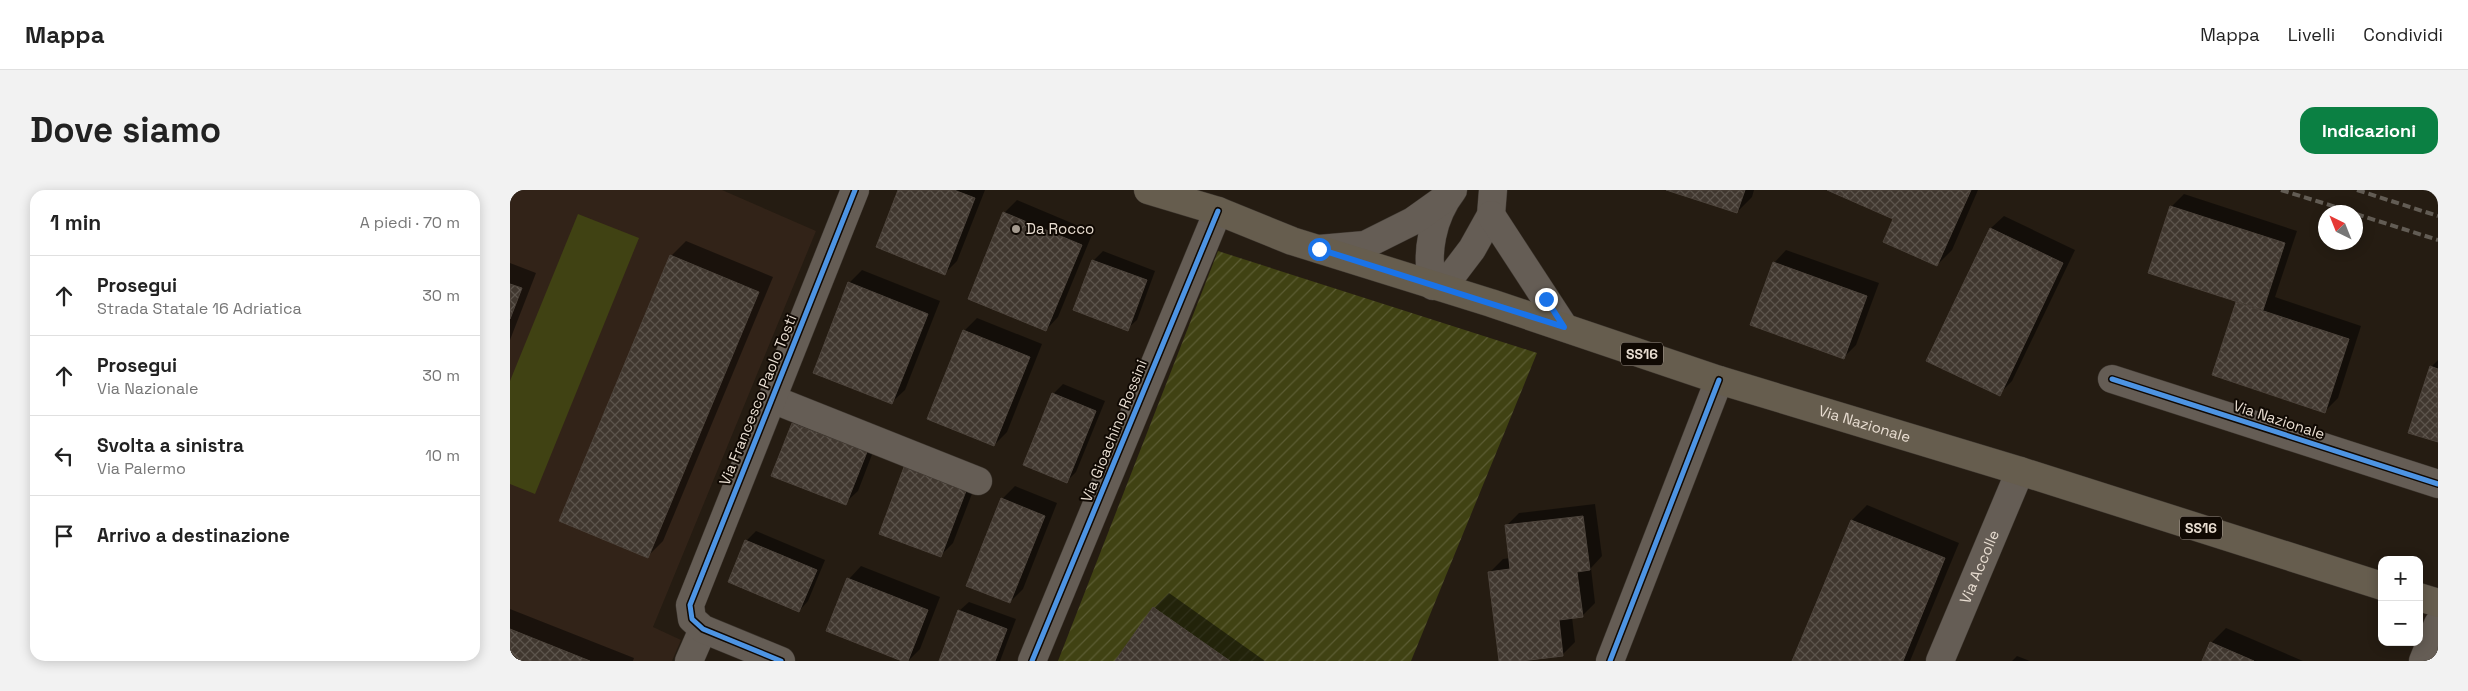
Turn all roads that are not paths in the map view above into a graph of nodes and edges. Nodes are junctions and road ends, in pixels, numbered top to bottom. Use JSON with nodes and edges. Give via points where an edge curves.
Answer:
{"nodes":[{"id":1,"x":855,"y":190,"type":"edge"},
{"id":2,"x":1148,"y":190,"type":"edge"},
{"id":3,"x":1451,"y":193,"type":"edge"},
{"id":4,"x":1492,"y":203,"type":"edge"},
{"id":5,"x":1218,"y":211,"type":"junction"},
{"id":6,"x":1319,"y":249,"type":"junction"},
{"id":7,"x":1433,"y":286,"type":"junction"},
{"id":8,"x":1564,"y":327,"type":"junction"},
{"id":9,"x":2112,"y":379,"type":"dead end"},
{"id":10,"x":1719,"y":380,"type":"junction"},
{"id":11,"x":772,"y":399,"type":"junction"},
{"id":12,"x":2020,"y":471,"type":"junction"},
{"id":13,"x":978,"y":481,"type":"dead end"},
{"id":14,"x":2438,"y":484,"type":"edge"},
{"id":15,"x":2378,"y":585,"type":"edge"},
{"id":16,"x":2423,"y":598,"type":"edge"},
{"id":17,"x":2438,"y":603,"type":"edge"},
{"id":18,"x":697,"y":624,"type":"junction"},
{"id":19,"x":2438,"y":624,"type":"edge"},
{"id":20,"x":689,"y":661,"type":"edge"},
{"id":21,"x":781,"y":661,"type":"edge"},
{"id":22,"x":1032,"y":661,"type":"edge"},
{"id":23,"x":1610,"y":661,"type":"edge"},
{"id":24,"x":1940,"y":661,"type":"edge"},
{"id":25,"x":2423,"y":661,"type":"edge"}],
"edges":[{"from":1,"to":11,"type":"street","name":"Via Francesco Paolo Tosti"},
{"from":2,"to":5,"type":"main road","number":"SS16"},
{"from":3,"to":6,"type":"street","via":[[1413,221],[1365,245]]},
{"from":3,"to":7,"type":"street","via":[[1430,247],[1429,268]]},
{"from":4,"to":7,"type":"street","via":[[1478,239],[1460,267]]},
{"from":4,"to":8,"type":"street"},
{"from":5,"to":6,"type":"main road","number":"SS16"},
{"from":5,"to":22,"type":"street","name":"Via Gioachino Rossini"},
{"from":6,"to":7,"type":"main road","number":"SS16"},
{"from":7,"to":8,"type":"main road","name":"Via Nazionale","number":"SS16"},
{"from":8,"to":10,"type":"main road","name":"Via Nazionale","number":"SS16"},
{"from":9,"to":14,"type":"street","name":"Via Nazionale"},
{"from":10,"to":12,"type":"main road","name":"Via Nazionale","number":"SS16"},
{"from":10,"to":23,"type":"street"},
{"from":11,"to":13,"type":"street"},
{"from":11,"to":18,"type":"street","name":"Via Francesco Paolo Tosti","via":[[690,605]]},
{"from":12,"to":15,"type":"main road","name":"Via Nazionale","number":"SS16"},
{"from":12,"to":24,"type":"street","name":"Via Accolle"},
{"from":16,"to":17,"type":"main road"},
{"from":18,"to":20,"type":"street","name":"Via Francesco Paolo Tosti"},
{"from":18,"to":21,"type":"street"},
{"from":19,"to":25,"type":"street"}]}
